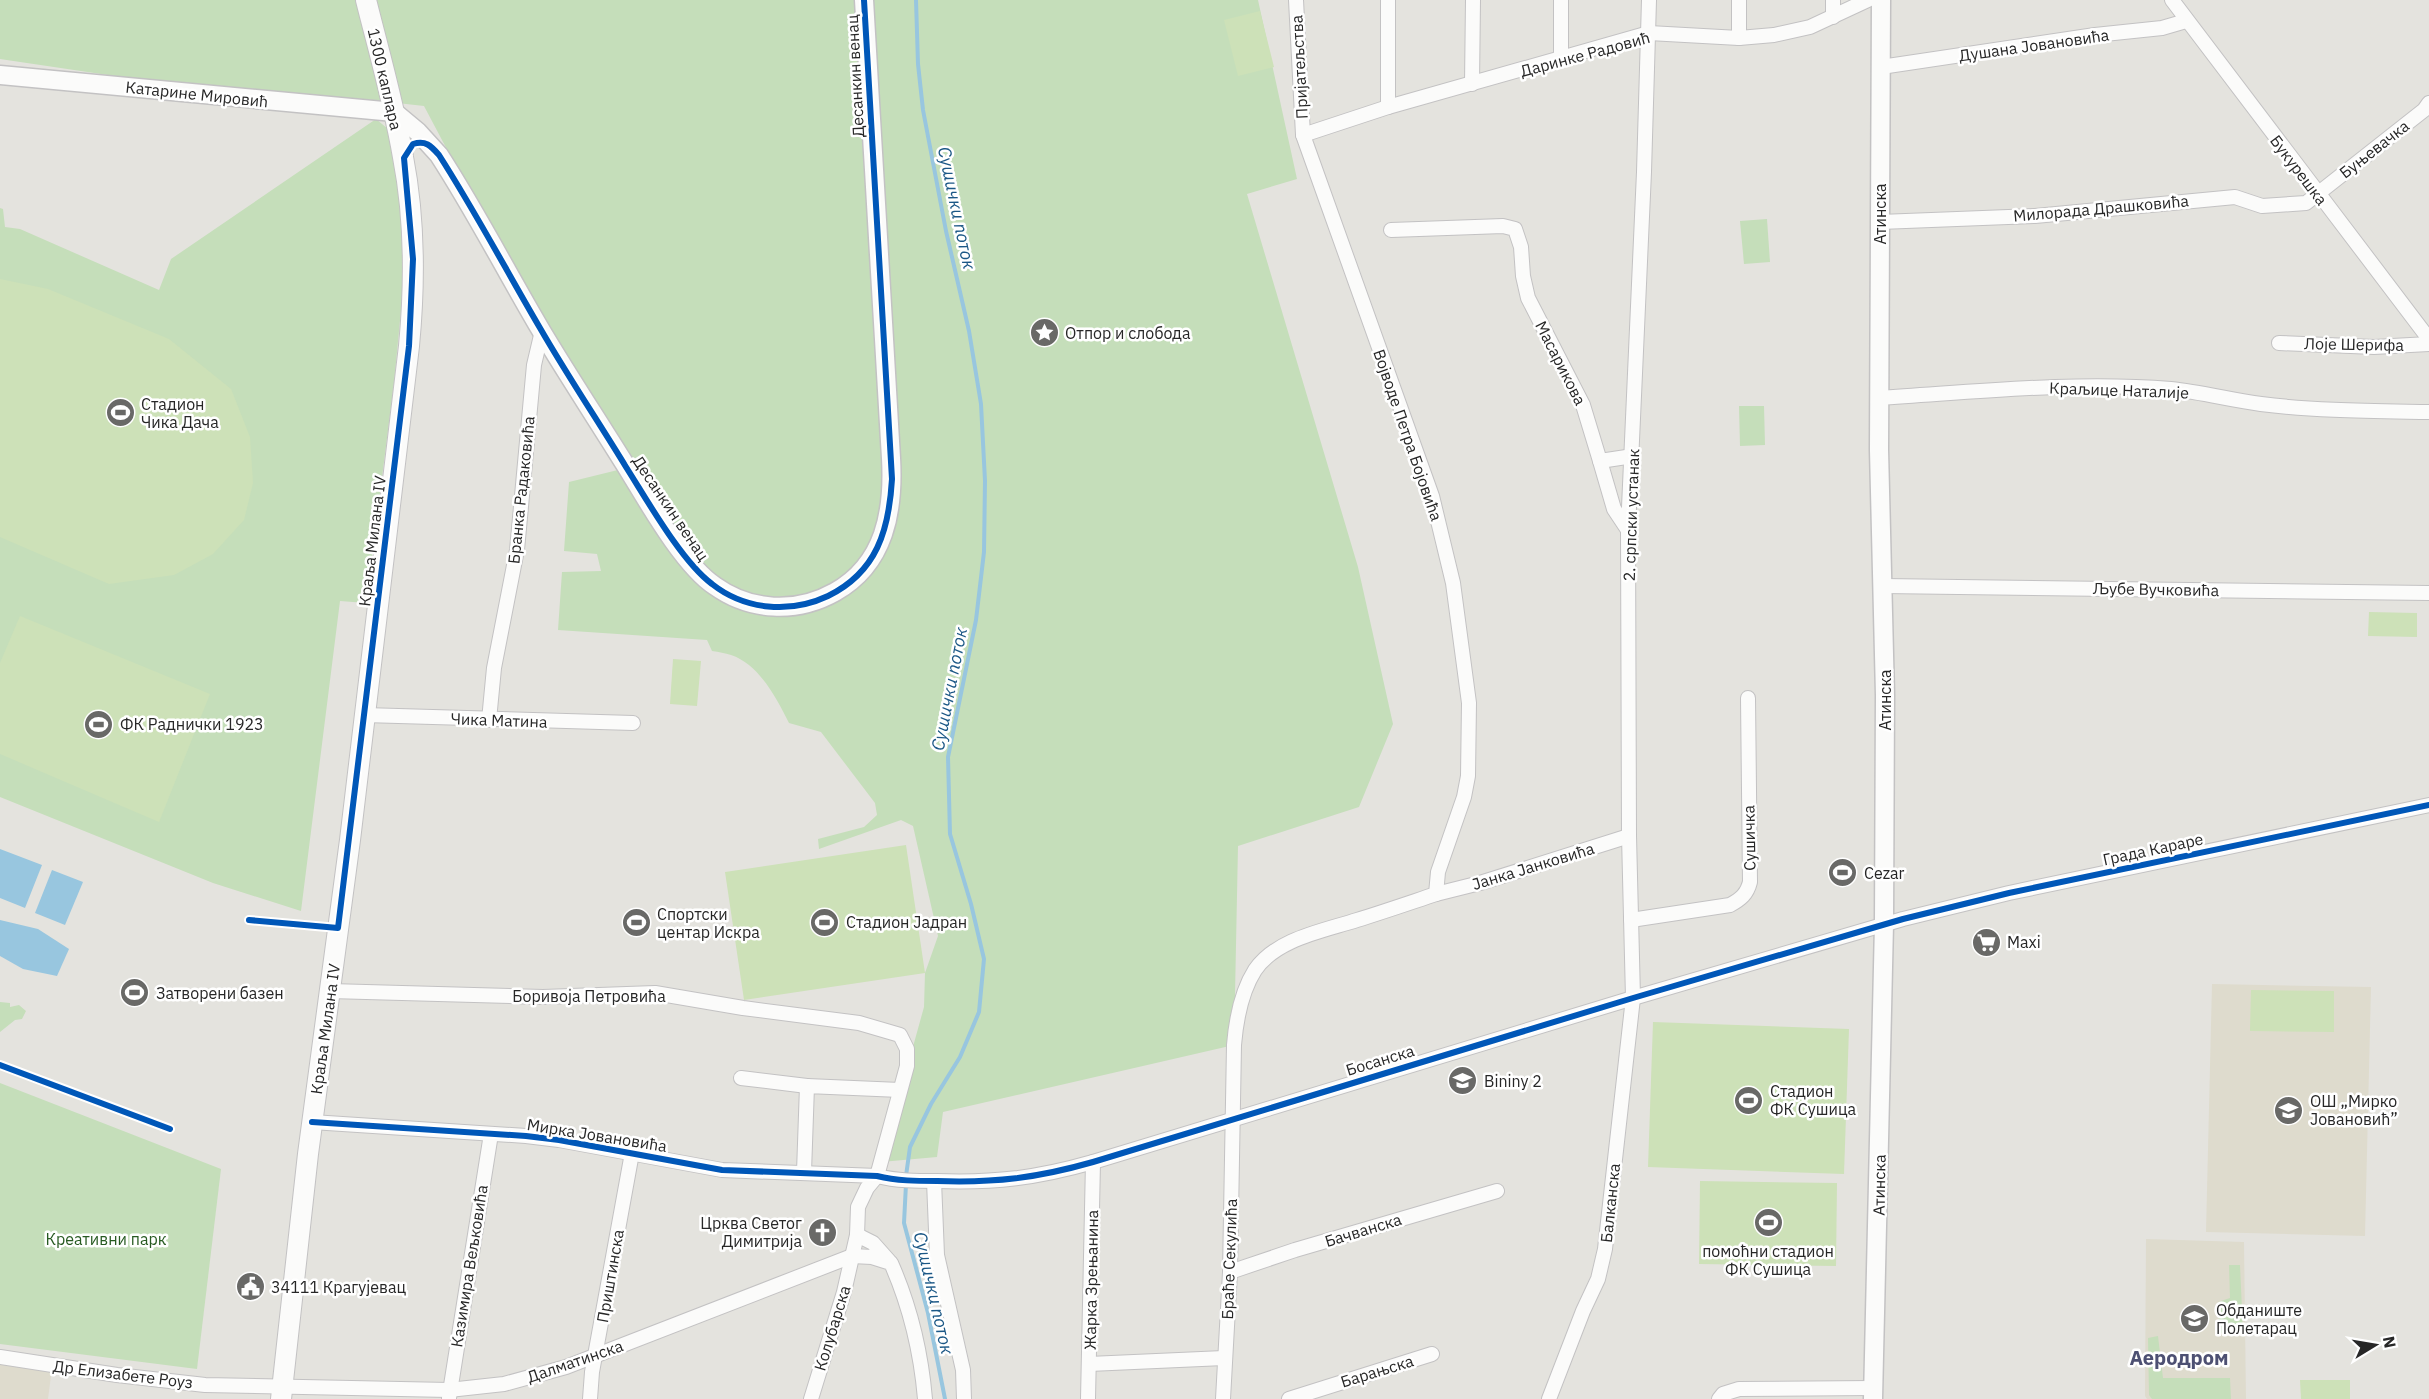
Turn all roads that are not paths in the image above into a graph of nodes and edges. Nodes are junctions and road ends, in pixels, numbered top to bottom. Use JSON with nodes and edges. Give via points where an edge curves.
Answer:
{"nodes":[{"id":1,"x":366,"y":0,"type":"edge"},
{"id":2,"x":864,"y":0,"type":"edge"},
{"id":3,"x":1296,"y":0,"type":"edge"},
{"id":4,"x":1388,"y":0,"type":"edge"},
{"id":5,"x":1473,"y":0,"type":"edge"},
{"id":6,"x":1561,"y":0,"type":"edge"},
{"id":7,"x":1649,"y":0,"type":"edge"},
{"id":8,"x":1739,"y":0,"type":"edge"},
{"id":9,"x":1833,"y":0,"type":"edge"},
{"id":10,"x":1868,"y":0,"type":"edge"},
{"id":11,"x":1881,"y":0,"type":"edge"},
{"id":12,"x":2172,"y":0,"type":"edge"},
{"id":13,"x":1833,"y":17,"type":"junction"},
{"id":14,"x":2186,"y":21,"type":"junction"},
{"id":15,"x":1649,"y":33,"type":"junction"},
{"id":16,"x":1739,"y":39,"type":"junction"},
{"id":17,"x":1561,"y":60,"type":"junction"},
{"id":18,"x":1881,"y":67,"type":"junction"},
{"id":19,"x":0,"y":75,"type":"edge"},
{"id":20,"x":1472,"y":84,"type":"junction"},
{"id":21,"x":2429,"y":103,"type":"edge"},
{"id":22,"x":1389,"y":107,"type":"junction"},
{"id":23,"x":394,"y":112,"type":"junction"},
{"id":24,"x":1303,"y":135,"type":"junction"},
{"id":25,"x":429,"y":144,"type":"junction"},
{"id":26,"x":404,"y":158,"type":"junction"},
{"id":27,"x":2318,"y":195,"type":"junction"},
{"id":28,"x":1880,"y":222,"type":"junction"},
{"id":29,"x":1391,"y":230,"type":"dead end"},
{"id":30,"x":542,"y":331,"type":"junction"},
{"id":31,"x":2428,"y":337,"type":"edge"},
{"id":32,"x":2280,"y":343,"type":"dead end"},
{"id":33,"x":1879,"y":398,"type":"junction"},
{"id":34,"x":2429,"y":412,"type":"edge"},
{"id":35,"x":1633,"y":456,"type":"junction"},
{"id":36,"x":1600,"y":461,"type":"junction"},
{"id":37,"x":1628,"y":530,"type":"junction"},
{"id":38,"x":1883,"y":586,"type":"junction"},
{"id":39,"x":2429,"y":593,"type":"edge"},
{"id":40,"x":1748,"y":698,"type":"dead end"},
{"id":41,"x":364,"y":715,"type":"junction"},
{"id":42,"x":489,"y":720,"type":"junction"},
{"id":43,"x":633,"y":723,"type":"dead end"},
{"id":44,"x":2429,"y":805,"type":"edge"},
{"id":45,"x":1629,"y":836,"type":"junction"},
{"id":46,"x":1436,"y":894,"type":"junction"},
{"id":47,"x":1631,"y":920,"type":"junction"},
{"id":48,"x":1884,"y":924,"type":"junction"},
{"id":49,"x":330,"y":991,"type":"junction"},
{"id":50,"x":1633,"y":998,"type":"junction"},
{"id":51,"x":907,"y":1049,"type":"joint"},
{"id":52,"x":741,"y":1078,"type":"dead end"},
{"id":53,"x":807,"y":1086,"type":"junction"},
{"id":54,"x":900,"y":1090,"type":"junction"},
{"id":55,"x":1232,"y":1118,"type":"junction"},
{"id":56,"x":312,"y":1122,"type":"junction"},
{"id":57,"x":491,"y":1134,"type":"junction"},
{"id":58,"x":633,"y":1153,"type":"junction"},
{"id":59,"x":1093,"y":1162,"type":"junction"},
{"id":60,"x":804,"y":1172,"type":"junction"},
{"id":61,"x":877,"y":1176,"type":"junction"},
{"id":62,"x":927,"y":1181,"type":"junction"},
{"id":63,"x":1497,"y":1191,"type":"dead end"},
{"id":64,"x":857,"y":1235,"type":"junction"},
{"id":65,"x":852,"y":1256,"type":"junction"},
{"id":66,"x":891,"y":1263,"type":"junction"},
{"id":67,"x":1230,"y":1272,"type":"junction"},
{"id":68,"x":1432,"y":1354,"type":"dead end"},
{"id":69,"x":595,"y":1355,"type":"junction"},
{"id":70,"x":0,"y":1357,"type":"edge"},
{"id":71,"x":1224,"y":1358,"type":"junction"},
{"id":72,"x":1089,"y":1364,"type":"junction"},
{"id":73,"x":281,"y":1392,"type":"edge"},
{"id":74,"x":449,"y":1394,"type":"edge"},
{"id":75,"x":1873,"y":1394,"type":"edge"},
{"id":76,"x":1721,"y":1397,"type":"edge"},
{"id":77,"x":590,"y":1399,"type":"edge"},
{"id":78,"x":811,"y":1399,"type":"edge"},
{"id":79,"x":925,"y":1399,"type":"edge"},
{"id":80,"x":964,"y":1399,"type":"edge"},
{"id":81,"x":1088,"y":1399,"type":"edge"},
{"id":82,"x":1223,"y":1399,"type":"edge"},
{"id":83,"x":1289,"y":1399,"type":"edge"},
{"id":84,"x":1549,"y":1399,"type":"edge"}],
"edges":[{"from":1,"to":23,"type":"main road","name":"1300 каплара"},
{"from":2,"to":30,"type":"street","name":"Десанкин венац","via":[[892,480],[885,531],[861,572],[827,596],[789,606],[750,604],[713,585],[695,568],[642,492]]},
{"from":3,"to":24,"type":"street","name":"Пријатељства"},
{"from":4,"to":22,"type":"street"},
{"from":5,"to":20,"type":"street"},
{"from":6,"to":17,"type":"street"},
{"from":7,"to":15,"type":"street","name":"2. српски устанак"},
{"from":8,"to":16,"type":"street"},
{"from":9,"to":13,"type":"street"},
{"from":10,"to":13,"type":"street","name":"Даринке Радовић"},
{"from":11,"to":18,"type":"street","name":"Атинска"},
{"from":12,"to":14,"type":"street","name":"Букурешка"},
{"from":13,"to":16,"type":"street","name":"Даринке Радовић","via":[[1802,29]]},
{"from":14,"to":18,"type":"street","name":"Душана Јовановића","via":[[2162,28]]},
{"from":14,"to":27,"type":"street","name":"Букурешка"},
{"from":15,"to":16,"type":"street","name":"Даринке Радовић"},
{"from":15,"to":17,"type":"street","name":"Даринке Радовић"},
{"from":15,"to":35,"type":"street","name":"2. српски устанак"},
{"from":17,"to":20,"type":"street","name":"Даринке Радовић"},
{"from":18,"to":28,"type":"street","name":"Атинска"},
{"from":19,"to":23,"type":"street","name":"Катарине Мировић"},
{"from":20,"to":22,"type":"street","name":"Даринке Радовић"},
{"from":21,"to":27,"type":"street","name":"Буњевачка"},
{"from":22,"to":24,"type":"street","name":"Даринке Радовић"},
{"from":23,"to":25,"type":"street","name":"Десанкин венац"},
{"from":23,"to":26,"type":"main road","name":"1300 каплара"},
{"from":24,"to":46,"type":"street","name":"Војводе Петра Бојовића","via":[[1432,496],[1453,583],[1469,703],[1468,776],[1438,872]]},
{"from":25,"to":26,"type":"street","via":[[413,144]]},
{"from":25,"to":30,"type":"street","name":"Десанкин венац"},
{"from":26,"to":41,"type":"main road","name":"Краља Милана IV","via":[[413,250],[411,327]]},
{"from":27,"to":28,"type":"street","name":"Милорада Драшковића","via":[[2306,203],[2277,206],[2252,204],[2235,197],[2036,216]]},
{"from":27,"to":31,"type":"street","name":"Букурешка"},
{"from":28,"to":33,"type":"street","name":"Атинска"},
{"from":29,"to":36,"type":"street","name":"Масарикова","via":[[1503,226],[1518,234],[1528,298],[1583,405]]},
{"from":30,"to":42,"type":"street","name":"Бранка Радаковића","via":[[534,365],[517,550],[494,668]]},
{"from":31,"to":32,"type":"street","name":"Лоје Шерифа","via":[[2374,347]]},
{"from":33,"to":34,"type":"street","name":"Краљице Наталије","via":[[2040,388],[2152,388],[2303,409]]},
{"from":33,"to":38,"type":"street","name":"Атинска"},
{"from":35,"to":36,"type":"street"},
{"from":35,"to":37,"type":"street","name":"2. српски устанак"},
{"from":36,"to":37,"type":"street","name":"Масарикова","via":[[1614,509]]},
{"from":37,"to":45,"type":"street","name":"2. српски устанак"},
{"from":38,"to":39,"type":"street","name":"Љубе Вучковића"},
{"from":38,"to":48,"type":"street","name":"Атинска"},
{"from":40,"to":47,"type":"street","name":"Сушичка","via":[[1748,890],[1730,905]]},
{"from":41,"to":42,"type":"street","name":"Чика Матина"},
{"from":41,"to":49,"type":"main road","name":"Краља Милана IV"},
{"from":42,"to":43,"type":"street","name":"Чика Матина"},
{"from":44,"to":48,"type":"street","name":"Града Караре","via":[[2009,893]]},
{"from":45,"to":46,"type":"street","name":"Јанка Јанковића"},
{"from":45,"to":47,"type":"street","name":"2. српски устанак"},
{"from":46,"to":55,"type":"street","via":[[1301,937],[1259,965],[1236,1021]]},
{"from":47,"to":50,"type":"street","name":"2. српски устанак"},
{"from":48,"to":50,"type":"street","name":"Босанска"},
{"from":48,"to":75,"type":"street","name":"Атинска"},
{"from":49,"to":51,"type":"street","name":"Боривоја Петровића","via":[[543,997],[655,993],[859,1023],[900,1035]]},
{"from":49,"to":56,"type":"main road","name":"Краља Милана IV"},
{"from":50,"to":55,"type":"street","name":"Босанска"},
{"from":50,"to":84,"type":"street","name":"Балканска","via":[[1605,1249],[1598,1279]]},
{"from":51,"to":54,"type":"street","name":"Колубарска"},
{"from":52,"to":53,"type":"street"},
{"from":53,"to":54,"type":"street"},
{"from":53,"to":60,"type":"street"},
{"from":54,"to":61,"type":"street","name":"Колубарска"},
{"from":55,"to":59,"type":"street","name":"Босанска"},
{"from":55,"to":67,"type":"street","name":"Браће Секулића"},
{"from":56,"to":57,"type":"street","name":"Мирка Јовановића"},
{"from":56,"to":73,"type":"main road","name":"Краља Милана IV"},
{"from":57,"to":58,"type":"street","name":"Мирка Јовановића","via":[[559,1140]]},
{"from":57,"to":74,"type":"street","name":"Казимира Вељковића"},
{"from":58,"to":60,"type":"street","name":"Мирка Јовановића","via":[[722,1170]]},
{"from":58,"to":69,"type":"street","name":"Приштинска"},
{"from":59,"to":62,"type":"street","name":"Босанска","via":[[1013,1180]]},
{"from":59,"to":72,"type":"street","name":"Жарка Зрењанина"},
{"from":60,"to":61,"type":"street","name":"Мирка Јовановића"},
{"from":61,"to":62,"type":"street","name":"Босанска"},
{"from":61,"to":64,"type":"street","name":"Колубарска","via":[[858,1206]]},
{"from":62,"to":80,"type":"street","via":[[937,1255],[963,1370]]},
{"from":63,"to":67,"type":"street","name":"Бачванска"},
{"from":64,"to":65,"type":"street","name":"Колубарска"},
{"from":64,"to":66,"type":"street","via":[[873,1243]]},
{"from":65,"to":66,"type":"street"},
{"from":65,"to":69,"type":"street","name":"Далматинска"},
{"from":65,"to":78,"type":"street","name":"Колубарска"},
{"from":66,"to":79,"type":"street","via":[[910,1316]]},
{"from":67,"to":71,"type":"street","name":"Браће Секулића"},
{"from":68,"to":83,"type":"street","name":"Барањска"},
{"from":69,"to":74,"type":"street","name":"Далматинска","via":[[504,1384]]},
{"from":69,"to":77,"type":"street","name":"Приштинска"},
{"from":70,"to":73,"type":"street","name":"Др Елизабете Роуз","via":[[117,1375]]},
{"from":71,"to":72,"type":"street"},
{"from":71,"to":82,"type":"street","name":"Браће Секулића"},
{"from":72,"to":81,"type":"street","name":"Жарка Зрењанина"},
{"from":73,"to":74,"type":"street","name":"Далматинска"},
{"from":75,"to":76,"type":"street","via":[[1739,1389]]}]}
